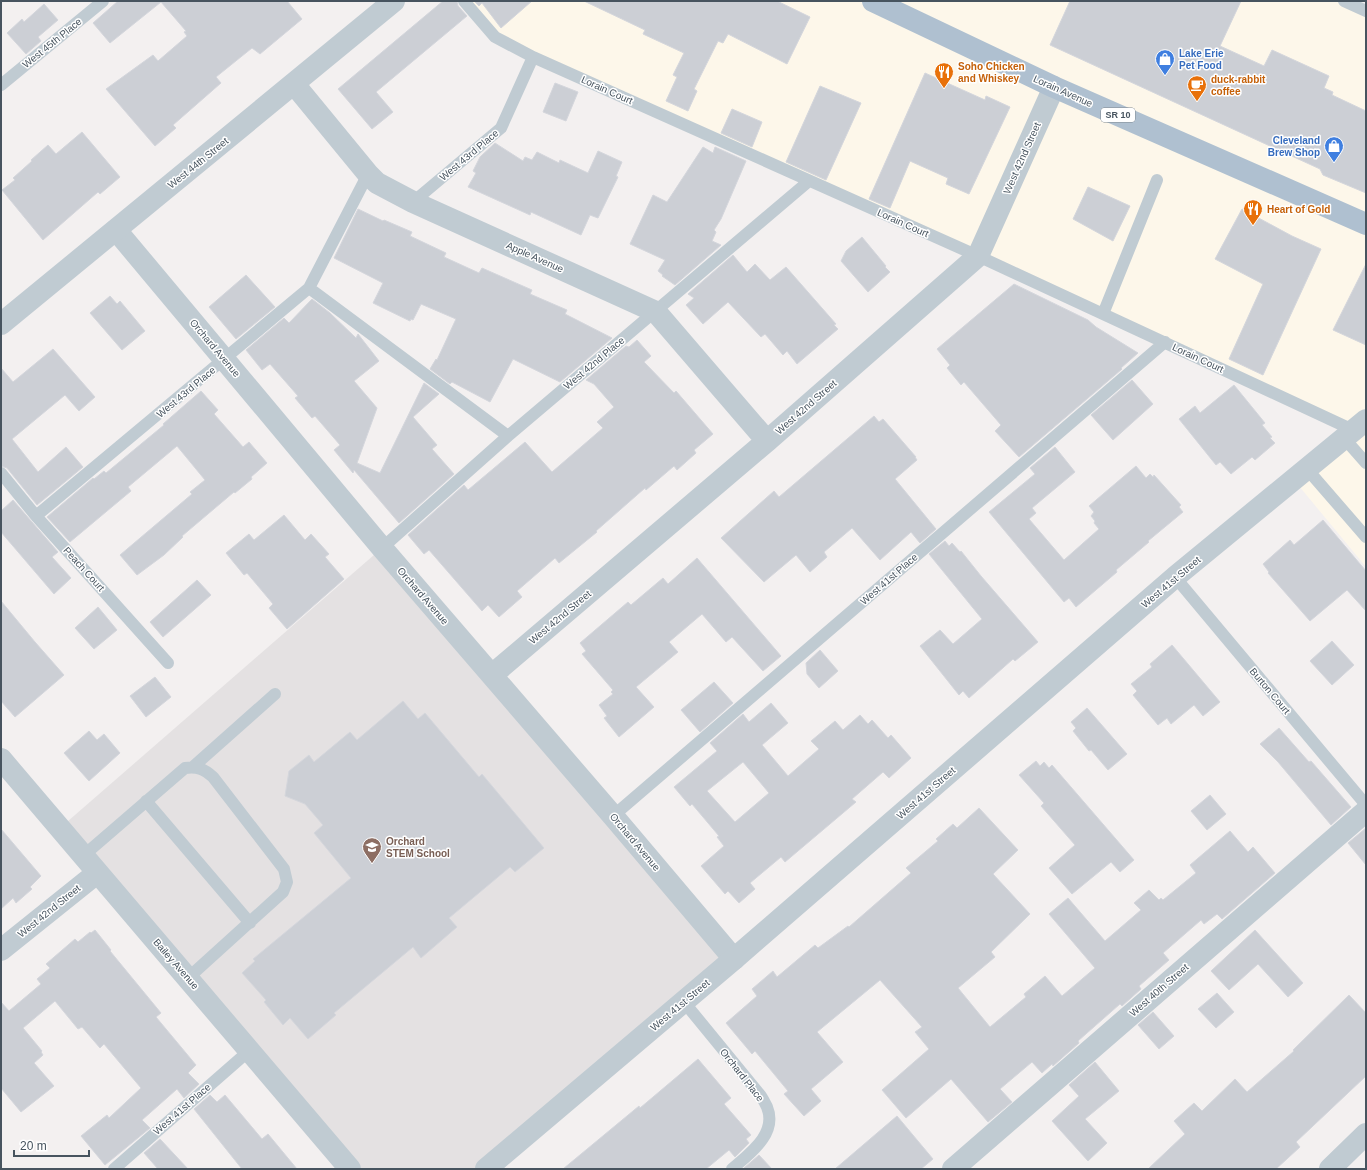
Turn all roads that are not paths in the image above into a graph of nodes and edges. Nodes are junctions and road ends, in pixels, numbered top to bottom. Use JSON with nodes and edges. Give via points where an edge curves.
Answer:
{"nodes":[{"id":1,"x":103,"y":1,"type":"edge"},
{"id":2,"x":394,"y":1,"type":"edge"},
{"id":3,"x":464,"y":1,"type":"edge"},
{"id":4,"x":873,"y":1,"type":"edge"},
{"id":5,"x":1344,"y":1,"type":"edge"},
{"id":6,"x":1366,"y":11,"type":"edge"},
{"id":7,"x":533,"y":57,"type":"junction"},
{"id":8,"x":294,"y":84,"type":"junction"},
{"id":9,"x":1,"y":85,"type":"edge"},
{"id":10,"x":1054,"y":87,"type":"junction"},
{"id":11,"x":368,"y":174,"type":"junction"},
{"id":12,"x":1157,"y":180,"type":"dead end"},
{"id":13,"x":809,"y":181,"type":"junction"},
{"id":14,"x":413,"y":202,"type":"junction"},
{"id":15,"x":1366,"y":224,"type":"edge"},
{"id":16,"x":116,"y":230,"type":"junction"},
{"id":17,"x":978,"y":256,"type":"junction"},
{"id":18,"x":309,"y":288,"type":"junction"},
{"id":19,"x":656,"y":312,"type":"junction"},
{"id":20,"x":1103,"y":314,"type":"junction"},
{"id":21,"x":1,"y":324,"type":"edge"},
{"id":22,"x":1165,"y":342,"type":"junction"},
{"id":23,"x":224,"y":360,"type":"junction"},
{"id":24,"x":1354,"y":429,"type":"edge"},
{"id":25,"x":508,"y":436,"type":"junction"},
{"id":26,"x":767,"y":441,"type":"junction"},
{"id":27,"x":1366,"y":463,"type":"edge"},
{"id":28,"x":1308,"y":469,"type":"junction"},
{"id":29,"x":1,"y":474,"type":"edge"},
{"id":30,"x":36,"y":516,"type":"junction"},
{"id":31,"x":1366,"y":537,"type":"edge"},
{"id":32,"x":382,"y":548,"type":"junction"},
{"id":33,"x":1175,"y":577,"type":"junction"},
{"id":34,"x":168,"y":663,"type":"dead end"},
{"id":35,"x":492,"y":675,"type":"junction"},
{"id":36,"x":275,"y":694,"type":"dead end"},
{"id":37,"x":1,"y":759,"type":"edge"},
{"id":38,"x":194,"y":766,"type":"junction"},
{"id":39,"x":146,"y":802,"type":"junction"},
{"id":40,"x":1366,"y":805,"type":"edge"},
{"id":41,"x":1366,"y":811,"type":"edge"},
{"id":42,"x":613,"y":816,"type":"junction"},
{"id":43,"x":83,"y":856,"type":"junction"},
{"id":44,"x":97,"y":873,"type":"junction"},
{"id":45,"x":250,"y":923,"type":"junction"},
{"id":46,"x":1,"y":950,"type":"edge"},
{"id":47,"x":734,"y":959,"type":"junction"},
{"id":48,"x":188,"y":978,"type":"junction"},
{"id":49,"x":684,"y":1002,"type":"junction"},
{"id":50,"x":250,"y":1050,"type":"junction"},
{"id":51,"x":1366,"y":1134,"type":"edge"},
{"id":52,"x":114,"y":1169,"type":"edge"},
{"id":53,"x":350,"y":1169,"type":"edge"},
{"id":54,"x":486,"y":1169,"type":"edge"},
{"id":55,"x":732,"y":1169,"type":"edge"},
{"id":56,"x":953,"y":1169,"type":"edge"},
{"id":57,"x":1330,"y":1169,"type":"edge"}],
"edges":[{"from":1,"to":9,"type":"lane","name":"West 45th Place"},
{"from":2,"to":8,"type":"street","name":"West 44th Street"},
{"from":3,"to":7,"type":"lane","name":"Lorain Court","via":[[495,37]]},
{"from":4,"to":10,"type":"main road","name":"Lorain Avenue","number":"SR 10"},
{"from":5,"to":6,"type":"lane"},
{"from":7,"to":13,"type":"lane","name":"Lorain Court"},
{"from":7,"to":14,"type":"lane","name":"West 43rd Place","via":[[502,128]]},
{"from":8,"to":11,"type":"street","name":"Apple Avenue"},
{"from":8,"to":16,"type":"street","name":"West 44th Street"},
{"from":10,"to":15,"type":"main road","name":"Lorain Avenue","number":"SR 10"},
{"from":10,"to":17,"type":"street","name":"West 42nd Street"},
{"from":11,"to":14,"type":"street","name":"Apple Avenue","via":[[376,183]]},
{"from":11,"to":18,"type":"lane","name":"West 43rd Place"},
{"from":12,"to":20,"type":"lane"},
{"from":13,"to":17,"type":"lane","name":"Lorain Court"},
{"from":13,"to":19,"type":"lane","name":"West 42nd Place"},
{"from":14,"to":19,"type":"street","name":"Apple Avenue"},
{"from":16,"to":21,"type":"street","name":"West 44th Street"},
{"from":16,"to":23,"type":"street","name":"Orchard Avenue"},
{"from":17,"to":20,"type":"lane","name":"Lorain Court"},
{"from":17,"to":26,"type":"street","name":"West 42nd Street"},
{"from":18,"to":23,"type":"lane","name":"West 43rd Place"},
{"from":18,"to":25,"type":"lane"},
{"from":19,"to":25,"type":"lane","name":"West 42nd Place"},
{"from":19,"to":26,"type":"street","name":"Apple Avenue"},
{"from":20,"to":22,"type":"lane","name":"Lorain Court"},
{"from":22,"to":24,"type":"lane","name":"Lorain Court"},
{"from":22,"to":42,"type":"lane","name":"West 41st Place"},
{"from":23,"to":30,"type":"lane","name":"West 43rd Place"},
{"from":23,"to":32,"type":"street","name":"Orchard Avenue"},
{"from":24,"to":27,"type":"lane"},
{"from":24,"to":28,"type":"street","name":"West 41st Street"},
{"from":25,"to":32,"type":"lane","name":"West 42nd Place"},
{"from":26,"to":35,"type":"street","name":"West 42nd Street"},
{"from":28,"to":31,"type":"lane"},
{"from":28,"to":33,"type":"street","name":"West 41st Street"},
{"from":29,"to":30,"type":"lane","name":"Peach Court"},
{"from":30,"to":34,"type":"lane","name":"Peach Court"},
{"from":32,"to":35,"type":"street","name":"Orchard Avenue"},
{"from":33,"to":40,"type":"lane","name":"Burton Court"},
{"from":33,"to":47,"type":"street","name":"West 41st Street"},
{"from":35,"to":42,"type":"street","name":"Orchard Avenue"},
{"from":36,"to":38,"type":"lane"},
{"from":37,"to":43,"type":"street","name":"Bailey Avenue"},
{"from":38,"to":39,"type":"lane","via":[[185,768]]},
{"from":38,"to":45,"type":"lane","via":[[205,770],[213,777],[284,869],[288,882],[283,892]]},
{"from":39,"to":43,"type":"lane"},
{"from":39,"to":45,"type":"lane"},
{"from":41,"to":56,"type":"street","name":"West 40th Street"},
{"from":42,"to":47,"type":"street","name":"Orchard Avenue"},
{"from":43,"to":44,"type":"street","name":"Bailey Avenue"},
{"from":44,"to":46,"type":"street","name":"West 42nd Street"},
{"from":44,"to":48,"type":"street","name":"Bailey Avenue"},
{"from":45,"to":48,"type":"lane"},
{"from":47,"to":49,"type":"street","name":"West 41st Street"},
{"from":48,"to":50,"type":"street","name":"Bailey Avenue"},
{"from":49,"to":54,"type":"street","name":"West 41st Street"},
{"from":49,"to":55,"type":"lane","name":"Orchard Place","via":[[768,1108],[767,1130],[761,1142]]},
{"from":50,"to":52,"type":"lane","name":"West 41st Place"},
{"from":50,"to":53,"type":"street","name":"Bailey Avenue"},
{"from":51,"to":57,"type":"street"}]}
